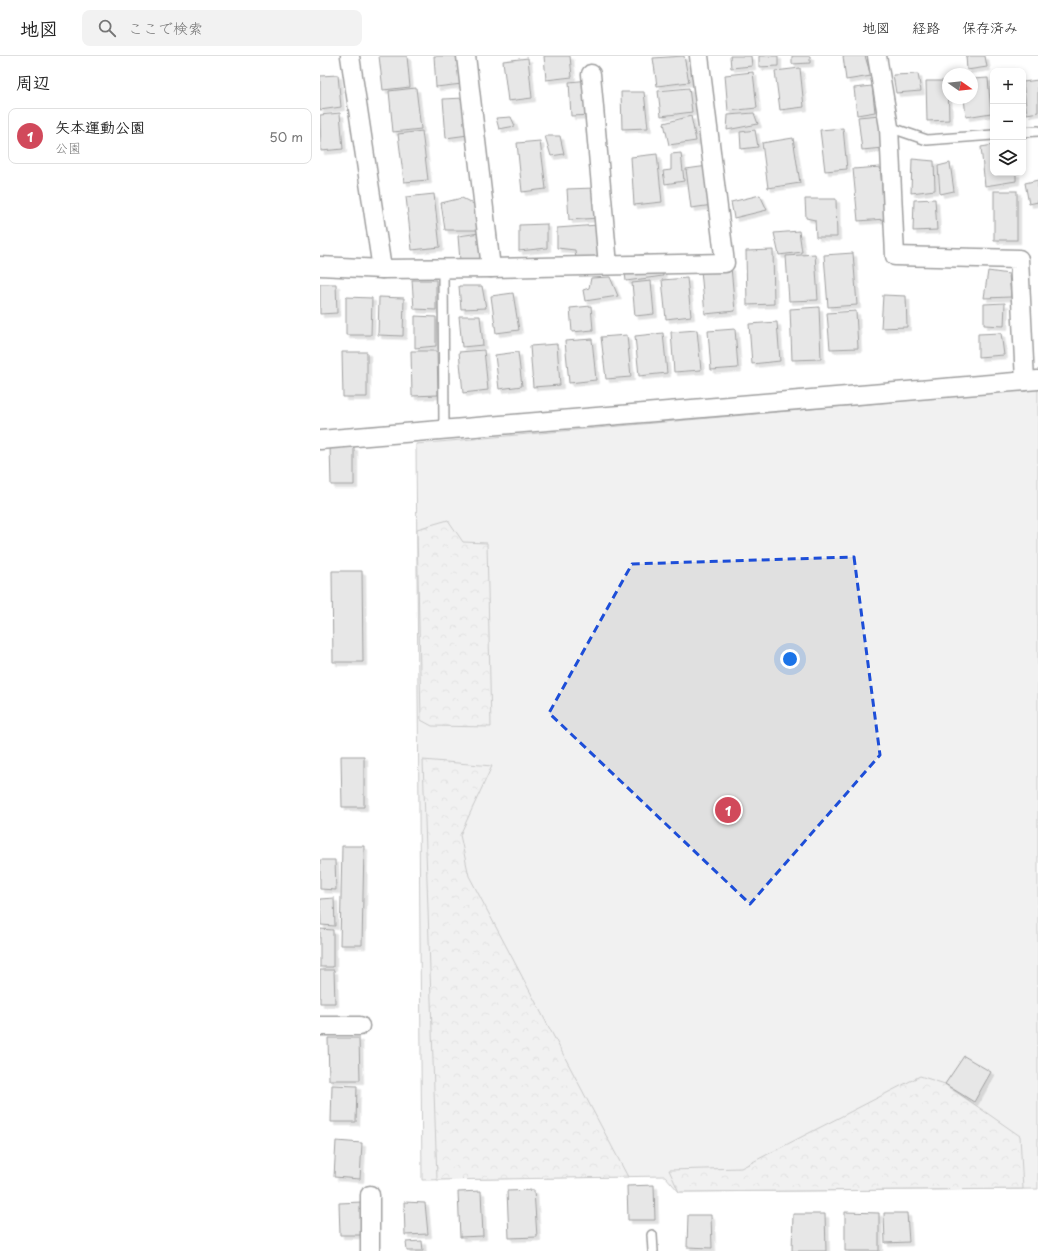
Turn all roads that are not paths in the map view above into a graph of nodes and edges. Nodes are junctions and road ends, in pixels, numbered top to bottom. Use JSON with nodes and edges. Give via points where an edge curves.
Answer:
{"nodes":[{"id":1,"x":350,"y":56,"type":"edge"},
{"id":2,"x":466,"y":56,"type":"edge"},
{"id":3,"x":699,"y":56,"type":"edge"},
{"id":4,"x":877,"y":56,"type":"edge"},
{"id":5,"x":592,"y":74,"type":"dead end"},
{"id":6,"x":889,"y":127,"type":"junction"},
{"id":7,"x":1038,"y":131,"type":"edge"},
{"id":8,"x":1026,"y":132,"type":"edge"},
{"id":9,"x":990,"y":135,"type":"edge"},
{"id":10,"x":608,"y":265,"type":"junction"},
{"id":11,"x":320,"y":266,"type":"edge"},
{"id":12,"x":443,"y":268,"type":"junction"},
{"id":13,"x":491,"y":268,"type":"junction"},
{"id":14,"x":382,"y":270,"type":"junction"},
{"id":15,"x":1031,"y":381,"type":"edge"},
{"id":16,"x":444,"y":429,"type":"junction"},
{"id":17,"x":320,"y":440,"type":"edge"},
{"id":18,"x":320,"y":1026,"type":"edge"},
{"id":19,"x":360,"y":1026,"type":"dead end"},
{"id":20,"x":370,"y":1195,"type":"dead end"},
{"id":21,"x":652,"y":1235,"type":"dead end"},
{"id":22,"x":370,"y":1251,"type":"edge"},
{"id":23,"x":652,"y":1251,"type":"edge"}],
"edges":[{"from":1,"to":14,"type":"street"},
{"from":2,"to":13,"type":"street"},
{"from":3,"to":10,"type":"street","via":[[725,263]]},
{"from":4,"to":6,"type":"street"},
{"from":5,"to":10,"type":"street"},
{"from":6,"to":9,"type":"lane","via":[[927,140]]},
{"from":6,"to":15,"type":"street","via":[[895,256],[1019,259]]},
{"from":7,"to":8,"type":"lane"},
{"from":10,"to":13,"type":"street"},
{"from":11,"to":14,"type":"street"},
{"from":12,"to":13,"type":"street"},
{"from":12,"to":14,"type":"street"},
{"from":12,"to":16,"type":"lane"},
{"from":15,"to":16,"type":"street"},
{"from":16,"to":17,"type":"street"},
{"from":18,"to":19,"type":"street"},
{"from":20,"to":22,"type":"street"},
{"from":21,"to":23,"type":"lane"}]}
